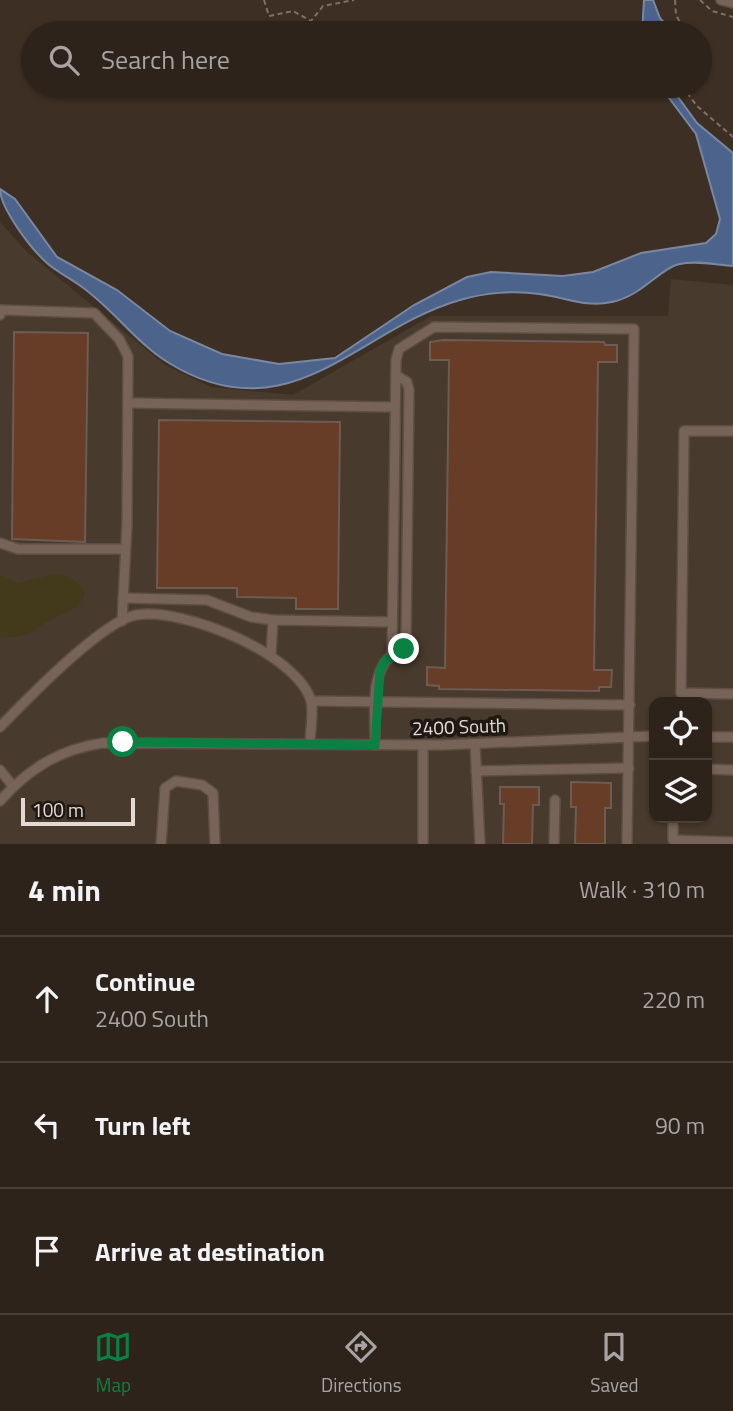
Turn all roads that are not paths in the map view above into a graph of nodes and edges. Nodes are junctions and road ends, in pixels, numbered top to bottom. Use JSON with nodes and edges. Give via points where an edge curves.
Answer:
{"nodes":[{"id":1,"x":721,"y":0,"type":"edge"},
{"id":2,"x":733,"y":3,"type":"edge"},
{"id":3,"x":0,"y":315,"type":"edge"},
{"id":4,"x":396,"y":375,"type":"junction"},
{"id":5,"x":128,"y":403,"type":"junction"},
{"id":6,"x":395,"y":407,"type":"junction"},
{"id":7,"x":733,"y":431,"type":"edge"},
{"id":8,"x":393,"y":531,"type":"junction"},
{"id":9,"x":408,"y":531,"type":"junction"},
{"id":10,"x":0,"y":543,"type":"edge"},
{"id":11,"x":125,"y":549,"type":"junction"},
{"id":12,"x":123,"y":598,"type":"junction"},
{"id":13,"x":273,"y":620,"type":"junction"},
{"id":14,"x":122,"y":621,"type":"junction"},
{"id":15,"x":392,"y":622,"type":"junction"},
{"id":16,"x":271,"y":654,"type":"junction"},
{"id":17,"x":392,"y":655,"type":"junction"},
{"id":18,"x":733,"y":694,"type":"edge"},
{"id":19,"x":311,"y":701,"type":"junction"},
{"id":20,"x":376,"y":702,"type":"junction"},
{"id":21,"x":630,"y":705,"type":"junction"},
{"id":22,"x":0,"y":727,"type":"edge"},
{"id":23,"x":629,"y":736,"type":"junction"},
{"id":24,"x":649,"y":736,"type":"edge"},
{"id":25,"x":712,"y":737,"type":"edge"},
{"id":26,"x":733,"y":737,"type":"edge"},
{"id":27,"x":310,"y":744,"type":"junction"},
{"id":28,"x":475,"y":744,"type":"junction"},
{"id":29,"x":375,"y":745,"type":"junction"},
{"id":30,"x":423,"y":745,"type":"junction"},
{"id":31,"x":629,"y":768,"type":"junction"},
{"id":32,"x":712,"y":769,"type":"edge"},
{"id":33,"x":733,"y":770,"type":"edge"},
{"id":34,"x":0,"y":771,"type":"edge"},
{"id":35,"x":476,"y":771,"type":"junction"},
{"id":36,"x":13,"y":786,"type":"junction"},
{"id":37,"x":555,"y":800,"type":"dead end"},
{"id":38,"x":0,"y":801,"type":"edge"},
{"id":39,"x":673,"y":823,"type":"edge"},
{"id":40,"x":733,"y":842,"type":"edge"},
{"id":41,"x":161,"y":844,"type":"edge"},
{"id":42,"x":215,"y":844,"type":"edge"},
{"id":43,"x":424,"y":844,"type":"edge"},
{"id":44,"x":480,"y":844,"type":"edge"},
{"id":45,"x":554,"y":844,"type":"edge"},
{"id":46,"x":627,"y":844,"type":"edge"}],
"edges":[{"from":1,"to":2,"type":"street"},
{"from":3,"to":5,"type":"street","via":[[1,310],[94,313],[128,356]]},
{"from":4,"to":6,"type":"street"},
{"from":4,"to":9,"type":"street","via":[[407,382],[409,390]]},
{"from":4,"to":21,"type":"street","via":[[399,349],[434,327],[635,329]]},
{"from":5,"to":6,"type":"street"},
{"from":5,"to":11,"type":"street"},
{"from":6,"to":8,"type":"street"},
{"from":7,"to":18,"type":"street","via":[[684,431],[681,680],[681,693]]},
{"from":8,"to":9,"type":"street"},
{"from":8,"to":15,"type":"street"},
{"from":9,"to":17,"type":"street","via":[[406,643]]},
{"from":10,"to":11,"type":"street","via":[[18,549]]},
{"from":11,"to":12,"type":"street"},
{"from":12,"to":13,"type":"street","via":[[206,600]]},
{"from":12,"to":14,"type":"street"},
{"from":13,"to":15,"type":"street"},
{"from":13,"to":16,"type":"street"},
{"from":14,"to":16,"type":"street","via":[[136,615],[191,620]]},
{"from":14,"to":22,"type":"street","via":[[77,655]]},
{"from":15,"to":17,"type":"street"},
{"from":16,"to":19,"type":"street"},
{"from":17,"to":20,"type":"street","via":[[380,671]]},
{"from":19,"to":20,"type":"street"},
{"from":19,"to":27,"type":"street"},
{"from":20,"to":21,"type":"street"},
{"from":20,"to":29,"type":"street"},
{"from":21,"to":23,"type":"street"},
{"from":23,"to":24,"type":"street","name":"2400 South"},
{"from":23,"to":28,"type":"street","name":"2400 South"},
{"from":23,"to":31,"type":"street"},
{"from":25,"to":26,"type":"street"},
{"from":27,"to":29,"type":"street","name":"2400 South"},
{"from":27,"to":36,"type":"street","name":"2400 South","via":[[103,743],[57,756]]},
{"from":28,"to":30,"type":"street","name":"2400 South"},
{"from":28,"to":35,"type":"street"},
{"from":29,"to":30,"type":"street","name":"2400 South"},
{"from":30,"to":43,"type":"street"},
{"from":31,"to":35,"type":"street"},
{"from":31,"to":46,"type":"street"},
{"from":32,"to":33,"type":"street"},
{"from":34,"to":36,"type":"street"},
{"from":35,"to":44,"type":"street"},
{"from":36,"to":38,"type":"street","name":"2400 South"},
{"from":37,"to":45,"type":"street"},
{"from":39,"to":40,"type":"street","via":[[673,840]]},
{"from":41,"to":42,"type":"street","via":[[165,788],[176,781],[202,785],[213,793]]}]}
